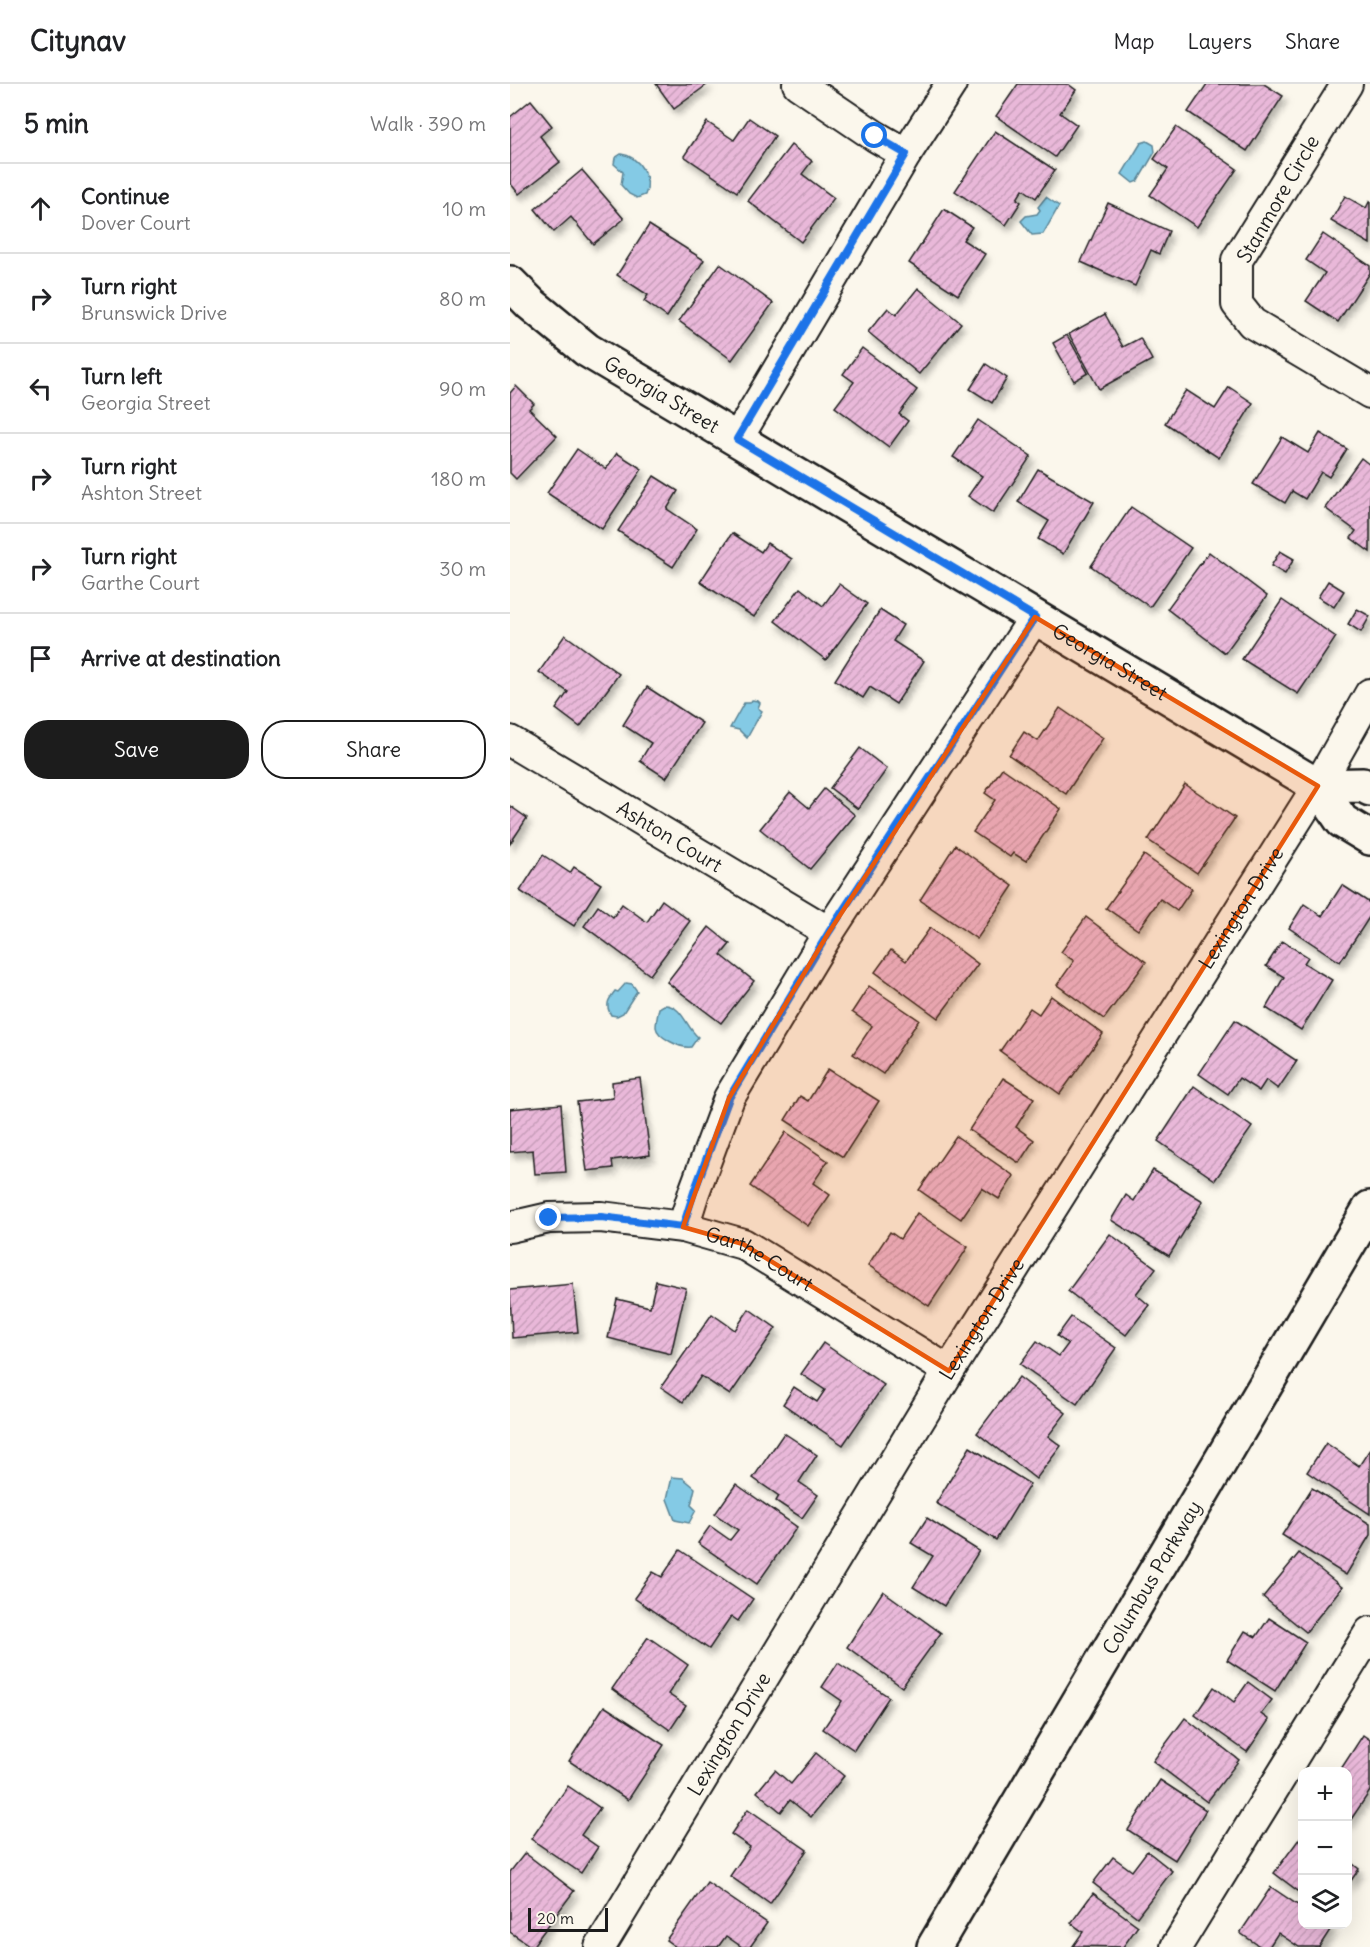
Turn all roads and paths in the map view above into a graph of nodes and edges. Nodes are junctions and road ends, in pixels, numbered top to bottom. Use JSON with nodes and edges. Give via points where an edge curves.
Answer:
{"nodes":[{"id":1,"x":798,"y":84,"type":"edge"},
{"id":2,"x":951,"y":84,"type":"edge"},
{"id":3,"x":1347,"y":84,"type":"edge"},
{"id":4,"x":906,"y":154,"type":"junction"},
{"id":5,"x":510,"y":283,"type":"edge"},
{"id":6,"x":1370,"y":393,"type":"edge"},
{"id":7,"x":737,"y":439,"type":"junction"},
{"id":8,"x":1035,"y":617,"type":"junction"},
{"id":9,"x":1370,"y":694,"type":"edge"},
{"id":10,"x":510,"y":741,"type":"edge"},
{"id":11,"x":1318,"y":786,"type":"junction"},
{"id":12,"x":1370,"y":789,"type":"edge"},
{"id":13,"x":1370,"y":838,"type":"edge"},
{"id":14,"x":829,"y":932,"type":"junction"},
{"id":15,"x":1370,"y":1208,"type":"edge"},
{"id":16,"x":510,"y":1227,"type":"edge"},
{"id":17,"x":683,"y":1227,"type":"junction"},
{"id":18,"x":949,"y":1371,"type":"junction"},
{"id":19,"x":1370,"y":1632,"type":"edge"},
{"id":20,"x":600,"y":1947,"type":"edge"},
{"id":21,"x":934,"y":1947,"type":"edge"},
{"id":22,"x":1176,"y":1947,"type":"edge"}],
"edges":[{"from":1,"to":4,"type":"street"},
{"from":2,"to":4,"type":"street"},
{"from":3,"to":6,"type":"street","name":"Stanmore Circle","via":[[1237,260],[1238,304],[1252,323]]},
{"from":4,"to":7,"type":"street"},
{"from":5,"to":7,"type":"street","name":"Georgia Street","via":[[587,350]]},
{"from":7,"to":8,"type":"street","name":"Georgia Street"},
{"from":8,"to":11,"type":"street","name":"Georgia Street"},
{"from":8,"to":14,"type":"street"},
{"from":9,"to":11,"type":"street","name":"Lexington Drive"},
{"from":10,"to":14,"type":"street","name":"Ashton Court"},
{"from":11,"to":12,"type":"street","via":[[1363,785]]},
{"from":11,"to":13,"type":"street","name":"Georgia Street","via":[[1342,821]]},
{"from":11,"to":18,"type":"street","name":"Lexington Drive"},
{"from":14,"to":17,"type":"street","via":[[729,1098]]},
{"from":15,"to":21,"type":"street","name":"Columbus Parkway"},
{"from":16,"to":17,"type":"street","name":"Garthe Court","via":[[549,1218],[590,1217]]},
{"from":17,"to":18,"type":"street","name":"Garthe Court","via":[[743,1244]]},
{"from":18,"to":20,"type":"street","name":"Lexington Drive"},
{"from":19,"to":22,"type":"street"}]}
